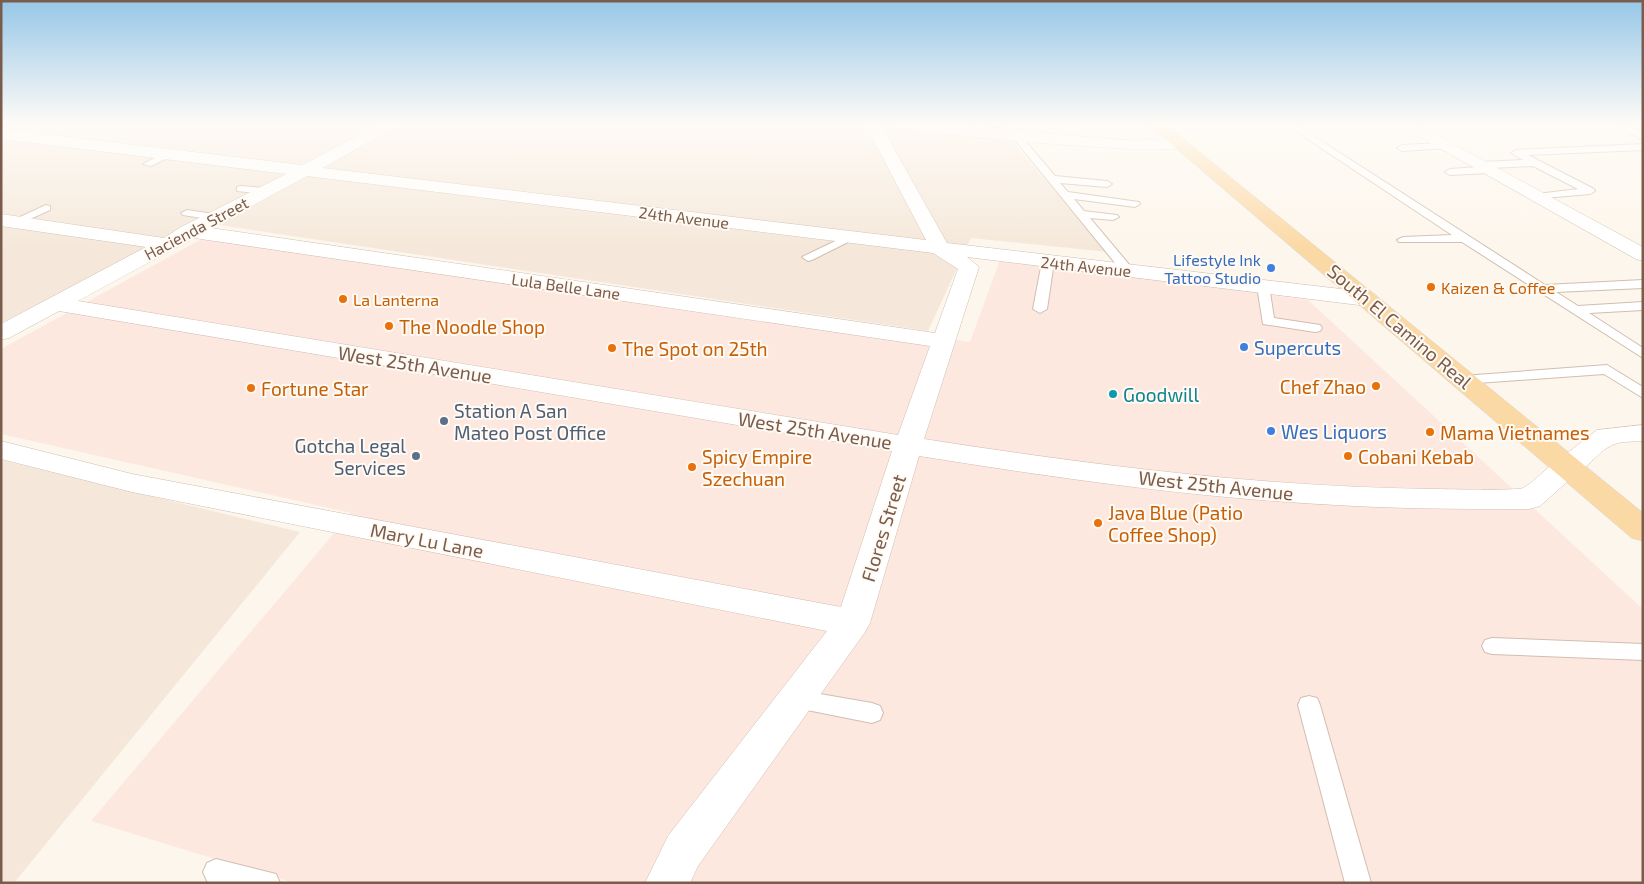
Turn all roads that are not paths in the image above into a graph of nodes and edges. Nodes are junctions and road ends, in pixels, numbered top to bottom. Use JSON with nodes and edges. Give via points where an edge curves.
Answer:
{"nodes":[{"id":1,"x":266,"y":165,"type":"edge"},
{"id":2,"x":315,"y":165,"type":"edge"},
{"id":3,"x":895,"y":165,"type":"edge"},
{"id":4,"x":1041,"y":165,"type":"edge"},
{"id":5,"x":1205,"y":165,"type":"edge"},
{"id":6,"x":1352,"y":165,"type":"edge"},
{"id":7,"x":1480,"y":165,"type":"edge"},
{"id":8,"x":1513,"y":165,"type":"edge"},
{"id":9,"x":1540,"y":165,"type":"edge"},
{"id":10,"x":1485,"y":168,"type":"junction"},
{"id":11,"x":306,"y":170,"type":"junction"},
{"id":12,"x":1450,"y":172,"type":"dead end"},
{"id":13,"x":1052,"y":179,"type":"junction"},
{"id":14,"x":1107,"y":184,"type":"dead end"},
{"id":15,"x":241,"y":189,"type":"dead end"},
{"id":16,"x":264,"y":191,"type":"junction"},
{"id":17,"x":1065,"y":195,"type":"junction"},
{"id":18,"x":1537,"y":197,"type":"junction"},
{"id":19,"x":1135,"y":204,"type":"dead end"},
{"id":20,"x":46,"y":208,"type":"dead end"},
{"id":21,"x":1081,"y":214,"type":"junction"},
{"id":22,"x":1113,"y":217,"type":"dead end"},
{"id":23,"x":8,"y":221,"type":"edge"},
{"id":24,"x":187,"y":222,"type":"junction"},
{"id":25,"x":848,"y":238,"type":"junction"},
{"id":26,"x":1464,"y":238,"type":"junction"},
{"id":27,"x":1403,"y":240,"type":"dead end"},
{"id":28,"x":165,"y":244,"type":"junction"},
{"id":29,"x":941,"y":250,"type":"junction"},
{"id":30,"x":1643,"y":255,"type":"edge"},
{"id":31,"x":808,"y":257,"type":"dead end"},
{"id":32,"x":1048,"y":262,"type":"junction"},
{"id":33,"x":1128,"y":271,"type":"junction"},
{"id":34,"x":1643,"y":284,"type":"edge"},
{"id":35,"x":1263,"y":286,"type":"junction"},
{"id":36,"x":1542,"y":289,"type":"junction"},
{"id":37,"x":1367,"y":299,"type":"junction"},
{"id":38,"x":56,"y":304,"type":"junction"},
{"id":39,"x":1643,"y":306,"type":"edge"},
{"id":40,"x":1040,"y":309,"type":"dead end"},
{"id":41,"x":1576,"y":310,"type":"junction"},
{"id":42,"x":1315,"y":328,"type":"dead end"},
{"id":43,"x":1,"y":333,"type":"edge"},
{"id":44,"x":944,"y":341,"type":"junction"},
{"id":45,"x":1643,"y":354,"type":"edge"},
{"id":46,"x":1464,"y":380,"type":"junction"},
{"id":47,"x":1643,"y":394,"type":"edge"},
{"id":48,"x":1643,"y":433,"type":"edge"},
{"id":49,"x":908,"y":446,"type":"junction"},
{"id":50,"x":1,"y":450,"type":"edge"},
{"id":51,"x":1567,"y":466,"type":"junction"},
{"id":52,"x":1643,"y":530,"type":"edge"},
{"id":53,"x":853,"y":623,"type":"junction"},
{"id":54,"x":1492,"y":646,"type":"dead end"},
{"id":55,"x":1643,"y":652,"type":"edge"},
{"id":56,"x":797,"y":699,"type":"junction"},
{"id":57,"x":1309,"y":705,"type":"dead end"},
{"id":58,"x":872,"y":713,"type":"dead end"},
{"id":59,"x":216,"y":872,"type":"dead end"},
{"id":60,"x":267,"y":883,"type":"edge"},
{"id":61,"x":667,"y":883,"type":"edge"},
{"id":62,"x":1358,"y":883,"type":"edge"}],
"edges":[{"from":1,"to":11,"type":"street","name":"24th Avenue"},
{"from":2,"to":11,"type":"street","name":"Hacienda Street"},
{"from":3,"to":29,"type":"street","name":"Flores Street"},
{"from":4,"to":13,"type":"lane"},
{"from":5,"to":37,"type":"main road","name":"South El Camino Real"},
{"from":6,"to":26,"type":"lane"},
{"from":7,"to":10,"type":"street"},
{"from":8,"to":10,"type":"lane"},
{"from":9,"to":18,"type":"lane","via":[[1590,191]]},
{"from":10,"to":12,"type":"lane"},
{"from":10,"to":18,"type":"street"},
{"from":11,"to":16,"type":"street","name":"Hacienda Street"},
{"from":11,"to":25,"type":"street","name":"24th Avenue"},
{"from":13,"to":14,"type":"lane"},
{"from":13,"to":17,"type":"lane"},
{"from":15,"to":16,"type":"lane"},
{"from":16,"to":24,"type":"street","name":"Hacienda Street","via":[[214,217]]},
{"from":17,"to":19,"type":"lane"},
{"from":17,"to":21,"type":"lane"},
{"from":18,"to":30,"type":"street"},
{"from":20,"to":23,"type":"lane"},
{"from":21,"to":22,"type":"lane"},
{"from":21,"to":33,"type":"lane"},
{"from":23,"to":28,"type":"street"},
{"from":24,"to":28,"type":"street","name":"Hacienda Street"},
{"from":24,"to":44,"type":"street","name":"Lula Belle Lane"},
{"from":25,"to":29,"type":"street","name":"24th Avenue"},
{"from":25,"to":31,"type":"lane"},
{"from":26,"to":27,"type":"lane"},
{"from":26,"to":36,"type":"lane"},
{"from":28,"to":38,"type":"street","name":"Hacienda Street"},
{"from":29,"to":32,"type":"street","name":"24th Avenue"},
{"from":29,"to":44,"type":"street","name":"Flores Street","via":[[968,267]]},
{"from":32,"to":33,"type":"street","name":"24th Avenue"},
{"from":32,"to":40,"type":"lane"},
{"from":33,"to":35,"type":"street","name":"24th Avenue"},
{"from":34,"to":36,"type":"lane"},
{"from":35,"to":37,"type":"street","name":"24th Avenue"},
{"from":35,"to":42,"type":"lane","via":[[1268,321]]},
{"from":36,"to":41,"type":"lane"},
{"from":37,"to":46,"type":"main road","name":"South El Camino Real"},
{"from":38,"to":43,"type":"street","name":"Hacienda Street"},
{"from":38,"to":49,"type":"street","name":"West 25th Avenue"},
{"from":39,"to":41,"type":"lane"},
{"from":41,"to":45,"type":"lane"},
{"from":44,"to":49,"type":"street","name":"Flores Street"},
{"from":46,"to":47,"type":"lane","via":[[1607,369]]},
{"from":46,"to":51,"type":"main road","name":"South El Camino Real"},
{"from":48,"to":51,"type":"street","name":"West 25th Avenue","via":[[1608,436]]},
{"from":49,"to":51,"type":"street","name":"West 25th Avenue","via":[[1195,484],[1333,496],[1451,501],[1529,499]]},
{"from":49,"to":53,"type":"street","name":"Flores Street"},
{"from":50,"to":53,"type":"street","name":"Mary Lu Lane","via":[[132,483]]},
{"from":51,"to":52,"type":"main road","name":"South El Camino Real"},
{"from":53,"to":56,"type":"street","name":"Flores Street"},
{"from":54,"to":55,"type":"lane"},
{"from":56,"to":58,"type":"lane"},
{"from":56,"to":61,"type":"street","name":"Flores Street","via":[[683,851]]},
{"from":57,"to":62,"type":"lane"},
{"from":59,"to":60,"type":"lane"}]}
